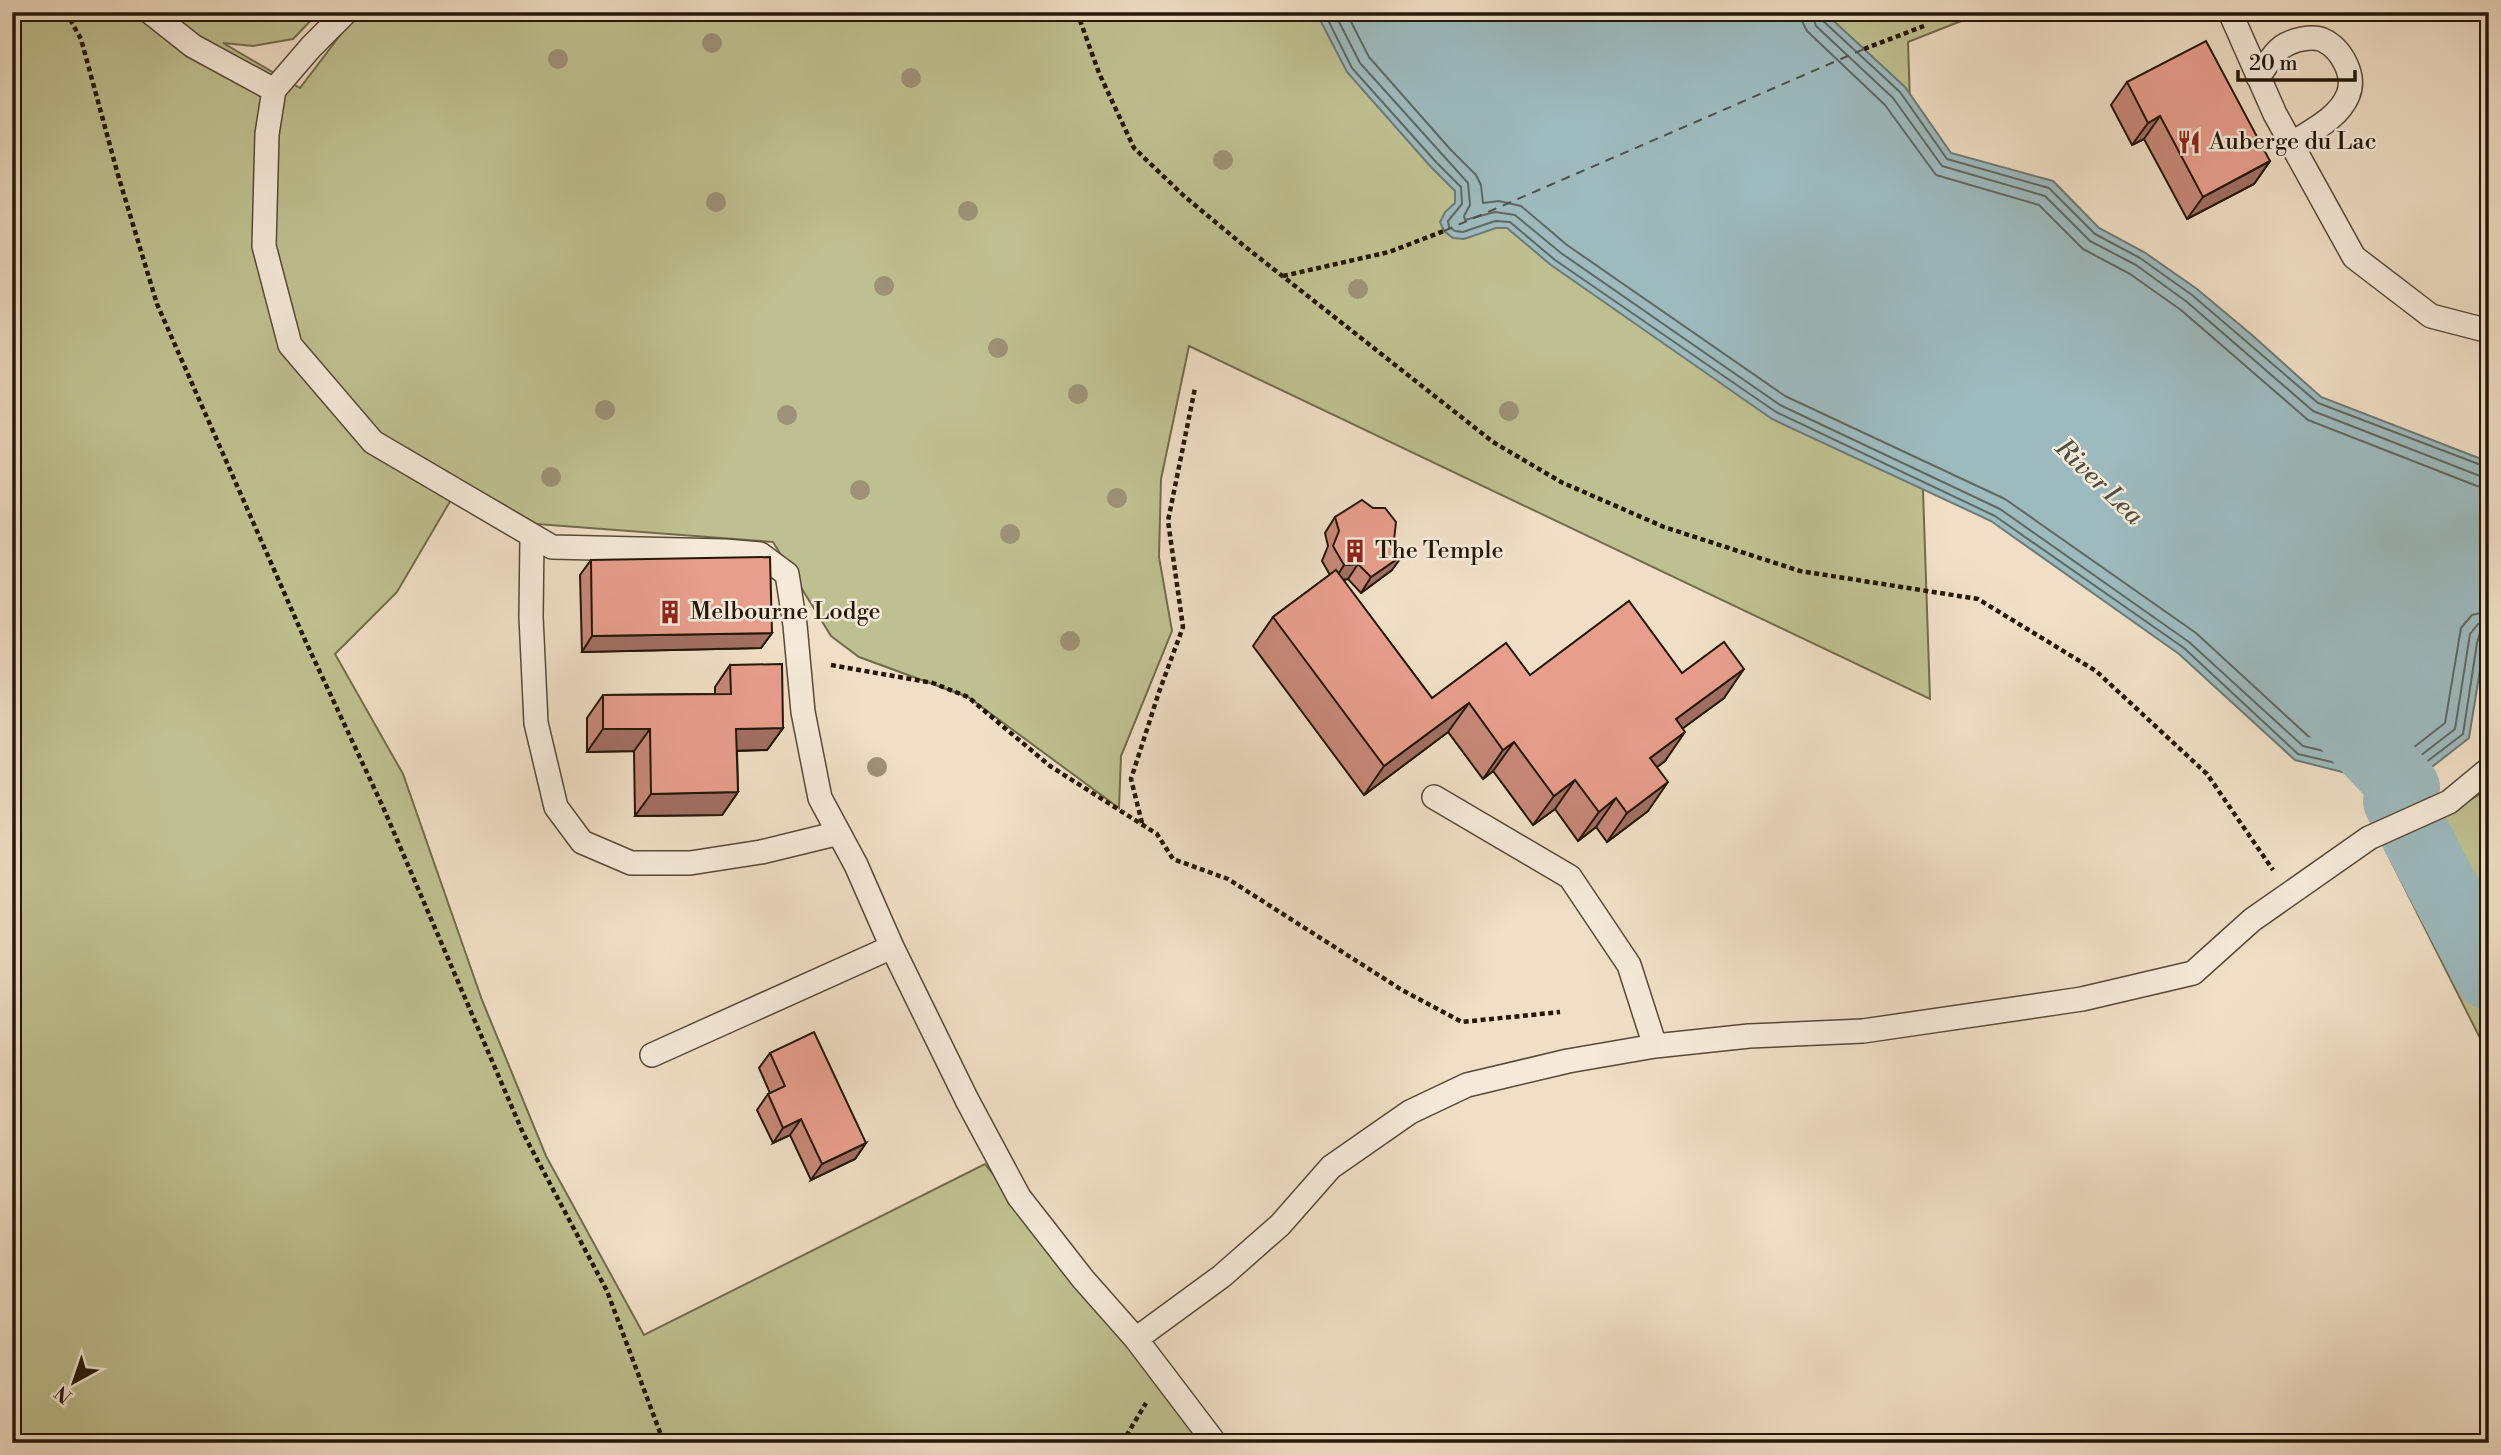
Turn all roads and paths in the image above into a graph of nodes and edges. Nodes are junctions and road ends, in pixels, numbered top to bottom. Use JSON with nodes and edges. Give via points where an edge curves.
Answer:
{"nodes":[{"id":1,"x":66,"y":12,"type":"edge"},
{"id":2,"x":150,"y":12,"type":"edge"},
{"id":3,"x":346,"y":12,"type":"edge"},
{"id":4,"x":1077,"y":12,"type":"edge"},
{"id":5,"x":2230,"y":12,"type":"edge"},
{"id":6,"x":1924,"y":26,"type":"dead end"},
{"id":7,"x":1864,"y":50,"type":"dead end"},
{"id":8,"x":2258,"y":77,"type":"junction"},
{"id":9,"x":274,"y":90,"type":"junction"},
{"id":10,"x":2291,"y":144,"type":"junction"},
{"id":11,"x":1444,"y":231,"type":"dead end"},
{"id":12,"x":1282,"y":276,"type":"junction"},
{"id":13,"x":2489,"y":331,"type":"edge"},
{"id":14,"x":1195,"y":388,"type":"dead end"},
{"id":15,"x":532,"y":537,"type":"junction"},
{"id":16,"x":829,"y":665,"type":"dead end"},
{"id":17,"x":2489,"y":769,"type":"edge"},
{"id":18,"x":1434,"y":797,"type":"dead end"},
{"id":19,"x":1142,"y":824,"type":"junction"},
{"id":20,"x":839,"y":833,"type":"junction"},
{"id":21,"x":2289,"y":894,"type":"junction"},
{"id":22,"x":892,"y":947,"type":"junction"},
{"id":23,"x":1560,"y":1012,"type":"dead end"},
{"id":24,"x":1655,"y":1046,"type":"junction"},
{"id":25,"x":652,"y":1055,"type":"dead end"},
{"id":26,"x":1136,"y":1339,"type":"junction"},
{"id":27,"x":1163,"y":1376,"type":"junction"},
{"id":28,"x":664,"y":1443,"type":"edge"},
{"id":29,"x":1122,"y":1443,"type":"edge"},
{"id":30,"x":1215,"y":1443,"type":"edge"}],
"edges":[{"from":1,"to":28,"type":"path","via":[[81,39],[158,304],[523,1133],[607,1291]]},
{"from":2,"to":9,"type":"lane","via":[[193,46]]},
{"from":3,"to":9,"type":"lane"},
{"from":4,"to":12,"type":"path","via":[[1134,148],[1184,196]]},
{"from":5,"to":8,"type":"lane"},
{"from":6,"to":7,"type":"path"},
{"from":8,"to":10,"type":"lane"},
{"from":8,"to":10,"type":"lane","via":[[2280,47],[2299,39],[2322,40],[2351,73],[2349,94],[2335,115]]},
{"from":9,"to":15,"type":"lane","via":[[267,134],[264,246],[290,345],[373,442]]},
{"from":10,"to":13,"type":"lane","via":[[2354,257],[2431,316]]},
{"from":11,"to":12,"type":"path","via":[[1390,252]]},
{"from":12,"to":21,"type":"path","via":[[1493,442],[1561,482],[1664,527],[1800,572],[1978,599],[2096,671],[2207,774]]},
{"from":14,"to":19,"type":"path","via":[[1168,521],[1183,627],[1131,779]]},
{"from":15,"to":20,"type":"lane","via":[[552,547],[760,554],[787,573],[815,773],[820,798]]},
{"from":15,"to":20,"type":"lane","via":[[536,723],[556,807],[582,842],[631,863],[690,863]]},
{"from":16,"to":19,"type":"path","via":[[933,683],[968,697],[1050,766]]},
{"from":17,"to":21,"type":"lane","via":[[2449,802],[2369,838]]},
{"from":18,"to":24,"type":"lane","via":[[1570,877],[1629,965]]},
{"from":19,"to":23,"type":"path","via":[[1157,834],[1173,859],[1228,879],[1462,1023]]},
{"from":20,"to":22,"type":"lane"},
{"from":21,"to":24,"type":"lane","via":[[2193,973],[2168,979],[2082,999],[1863,1031]]},
{"from":22,"to":25,"type":"lane"},
{"from":22,"to":26,"type":"lane","via":[[1019,1197]]},
{"from":24,"to":26,"type":"lane","via":[[1467,1085],[1409,1112],[1331,1167],[1280,1225],[1222,1276]]},
{"from":26,"to":27,"type":"lane"},
{"from":27,"to":29,"type":"path"},
{"from":27,"to":30,"type":"lane"}]}
